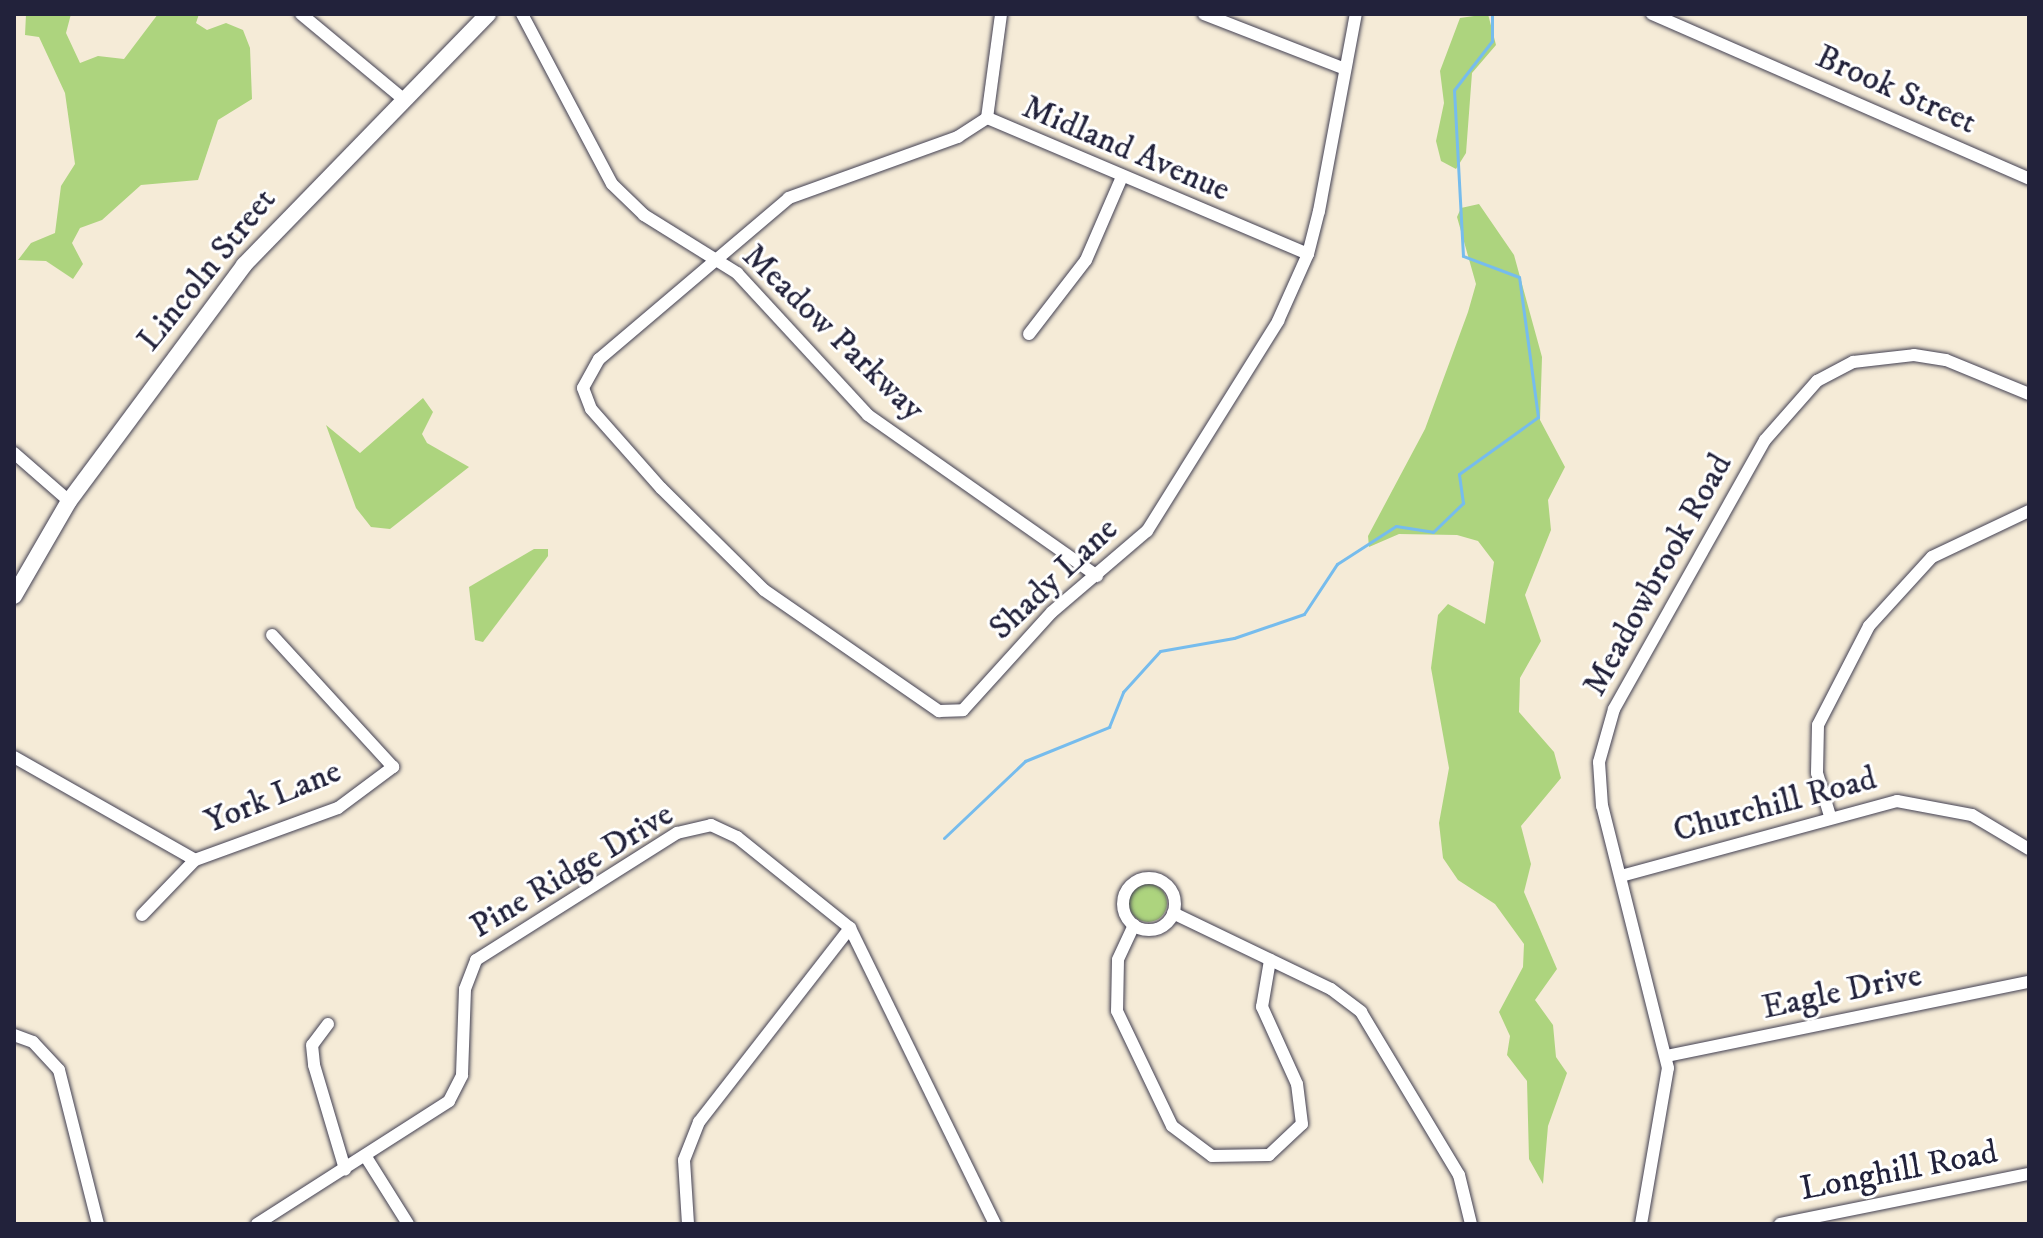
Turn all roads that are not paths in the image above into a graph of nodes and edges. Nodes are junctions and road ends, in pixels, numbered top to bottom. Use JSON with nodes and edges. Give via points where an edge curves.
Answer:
{"nodes":[{"id":1,"x":301,"y":14,"type":"edge"},
{"id":2,"x":488,"y":14,"type":"edge"},
{"id":3,"x":522,"y":14,"type":"edge"},
{"id":4,"x":1001,"y":14,"type":"edge"},
{"id":5,"x":1204,"y":14,"type":"edge"},
{"id":6,"x":1356,"y":14,"type":"edge"},
{"id":7,"x":1652,"y":14,"type":"edge"},
{"id":8,"x":1345,"y":69,"type":"junction"},
{"id":9,"x":402,"y":98,"type":"junction"},
{"id":10,"x":987,"y":118,"type":"junction"},
{"id":11,"x":1122,"y":177,"type":"junction"},
{"id":12,"x":2029,"y":179,"type":"edge"},
{"id":13,"x":1308,"y":254,"type":"junction"},
{"id":14,"x":721,"y":261,"type":"junction"},
{"id":15,"x":1029,"y":334,"type":"dead end"},
{"id":16,"x":2029,"y":394,"type":"edge"},
{"id":17,"x":14,"y":453,"type":"edge"},
{"id":18,"x":69,"y":501,"type":"junction"},
{"id":19,"x":2029,"y":511,"type":"edge"},
{"id":20,"x":1097,"y":576,"type":"junction"},
{"id":21,"x":14,"y":596,"type":"edge"},
{"id":22,"x":272,"y":635,"type":"dead end"},
{"id":23,"x":14,"y":757,"type":"edge"},
{"id":24,"x":1830,"y":816,"type":"junction"},
{"id":25,"x":2029,"y":849,"type":"edge"},
{"id":26,"x":195,"y":860,"type":"junction"},
{"id":27,"x":1621,"y":876,"type":"junction"},
{"id":28,"x":1173,"y":913,"type":"junction"},
{"id":29,"x":142,"y":915,"type":"dead end"},
{"id":30,"x":1134,"y":925,"type":"junction"},
{"id":31,"x":850,"y":928,"type":"junction"},
{"id":32,"x":1270,"y":960,"type":"junction"},
{"id":33,"x":2029,"y":982,"type":"edge"},
{"id":34,"x":328,"y":1024,"type":"dead end"},
{"id":35,"x":14,"y":1035,"type":"edge"},
{"id":36,"x":1667,"y":1056,"type":"junction"},
{"id":37,"x":366,"y":1157,"type":"junction"},
{"id":38,"x":345,"y":1169,"type":"junction"},
{"id":39,"x":2029,"y":1174,"type":"edge"},
{"id":40,"x":98,"y":1224,"type":"edge"},
{"id":41,"x":257,"y":1224,"type":"edge"},
{"id":42,"x":408,"y":1224,"type":"edge"},
{"id":43,"x":688,"y":1224,"type":"edge"},
{"id":44,"x":995,"y":1224,"type":"edge"},
{"id":45,"x":1471,"y":1224,"type":"edge"},
{"id":46,"x":1641,"y":1224,"type":"edge"},
{"id":47,"x":1780,"y":1224,"type":"edge"}],
"edges":[{"from":1,"to":9,"type":"street"},
{"from":2,"to":9,"type":"main road","name":"Lincoln Street"},
{"from":3,"to":14,"type":"street","name":"Meadow Parkway","via":[[612,184],[644,215]]},
{"from":4,"to":10,"type":"street"},
{"from":5,"to":8,"type":"street"},
{"from":6,"to":8,"type":"street","name":"Shady Lane"},
{"from":7,"to":12,"type":"street","name":"Brook Street"},
{"from":8,"to":13,"type":"street","name":"Shady Lane"},
{"from":9,"to":18,"type":"main road","name":"Lincoln Street","via":[[244,265]]},
{"from":10,"to":11,"type":"street","name":"Midland Avenue"},
{"from":10,"to":14,"type":"street","name":"Midland Avenue","via":[[958,137],[789,198]]},
{"from":11,"to":13,"type":"street","name":"Midland Avenue"},
{"from":11,"to":15,"type":"street","via":[[1086,260]]},
{"from":13,"to":20,"type":"street","name":"Shady Lane","via":[[1278,321],[1170,502]]},
{"from":14,"to":20,"type":"street","name":"Meadow Parkway","via":[[868,415]]},
{"from":14,"to":20,"type":"street","name":"Shady Lane","via":[[680,285],[599,359],[583,388],[591,409],[661,488],[764,590],[947,714],[974,703],[1052,612]]},
{"from":16,"to":27,"type":"street","name":"Meadowbrook Road","via":[[1946,360],[1888,355],[1834,370],[1786,410],[1665,607],[1604,735],[1598,775]]},
{"from":17,"to":18,"type":"street"},
{"from":18,"to":21,"type":"main road","name":"Lincoln Street"},
{"from":19,"to":24,"type":"street","via":[[1932,557],[1869,626],[1818,725],[1817,773]]},
{"from":22,"to":26,"type":"street","name":"York Lane","via":[[393,767],[338,808]]},
{"from":23,"to":26,"type":"street"},
{"from":24,"to":25,"type":"street","name":"Churchill Road","via":[[1897,801],[1947,806]]},
{"from":24,"to":27,"type":"street","name":"Churchill Road"},
{"from":26,"to":29,"type":"street","name":"York Lane"},
{"from":27,"to":36,"type":"street","name":"Meadowbrook Road"},
{"from":28,"to":30,"type":"street","via":[[1159,928]]},
{"from":28,"to":30,"type":"street","via":[[1170,888],[1146,878],[1123,902]]},
{"from":28,"to":32,"type":"street"},
{"from":30,"to":32,"type":"street","via":[[1118,960],[1117,1011],[1172,1126],[1212,1156],[1269,1155],[1302,1124],[1297,1084],[1262,1007]]},
{"from":31,"to":37,"type":"street","name":"Pine Ridge Drive","via":[[737,837],[711,825],[677,833],[476,960],[465,989],[458,1088],[430,1119]]},
{"from":31,"to":43,"type":"street","via":[[699,1122],[684,1160]]},
{"from":31,"to":44,"type":"street","name":"Pine Ridge Drive"},
{"from":32,"to":45,"type":"street","via":[[1331,989],[1373,1026],[1459,1175]]},
{"from":33,"to":36,"type":"street","name":"Eagle Drive"},
{"from":34,"to":38,"type":"street","via":[[312,1045],[314,1065]]},
{"from":35,"to":40,"type":"street","via":[[33,1042],[59,1070]]},
{"from":36,"to":46,"type":"street","name":"Meadowbrook Road"},
{"from":37,"to":38,"type":"street","name":"Pine Ridge Drive"},
{"from":37,"to":42,"type":"street"},
{"from":38,"to":41,"type":"street","name":"Pine Ridge Drive"},
{"from":39,"to":47,"type":"street","name":"Longhill Road"}]}
